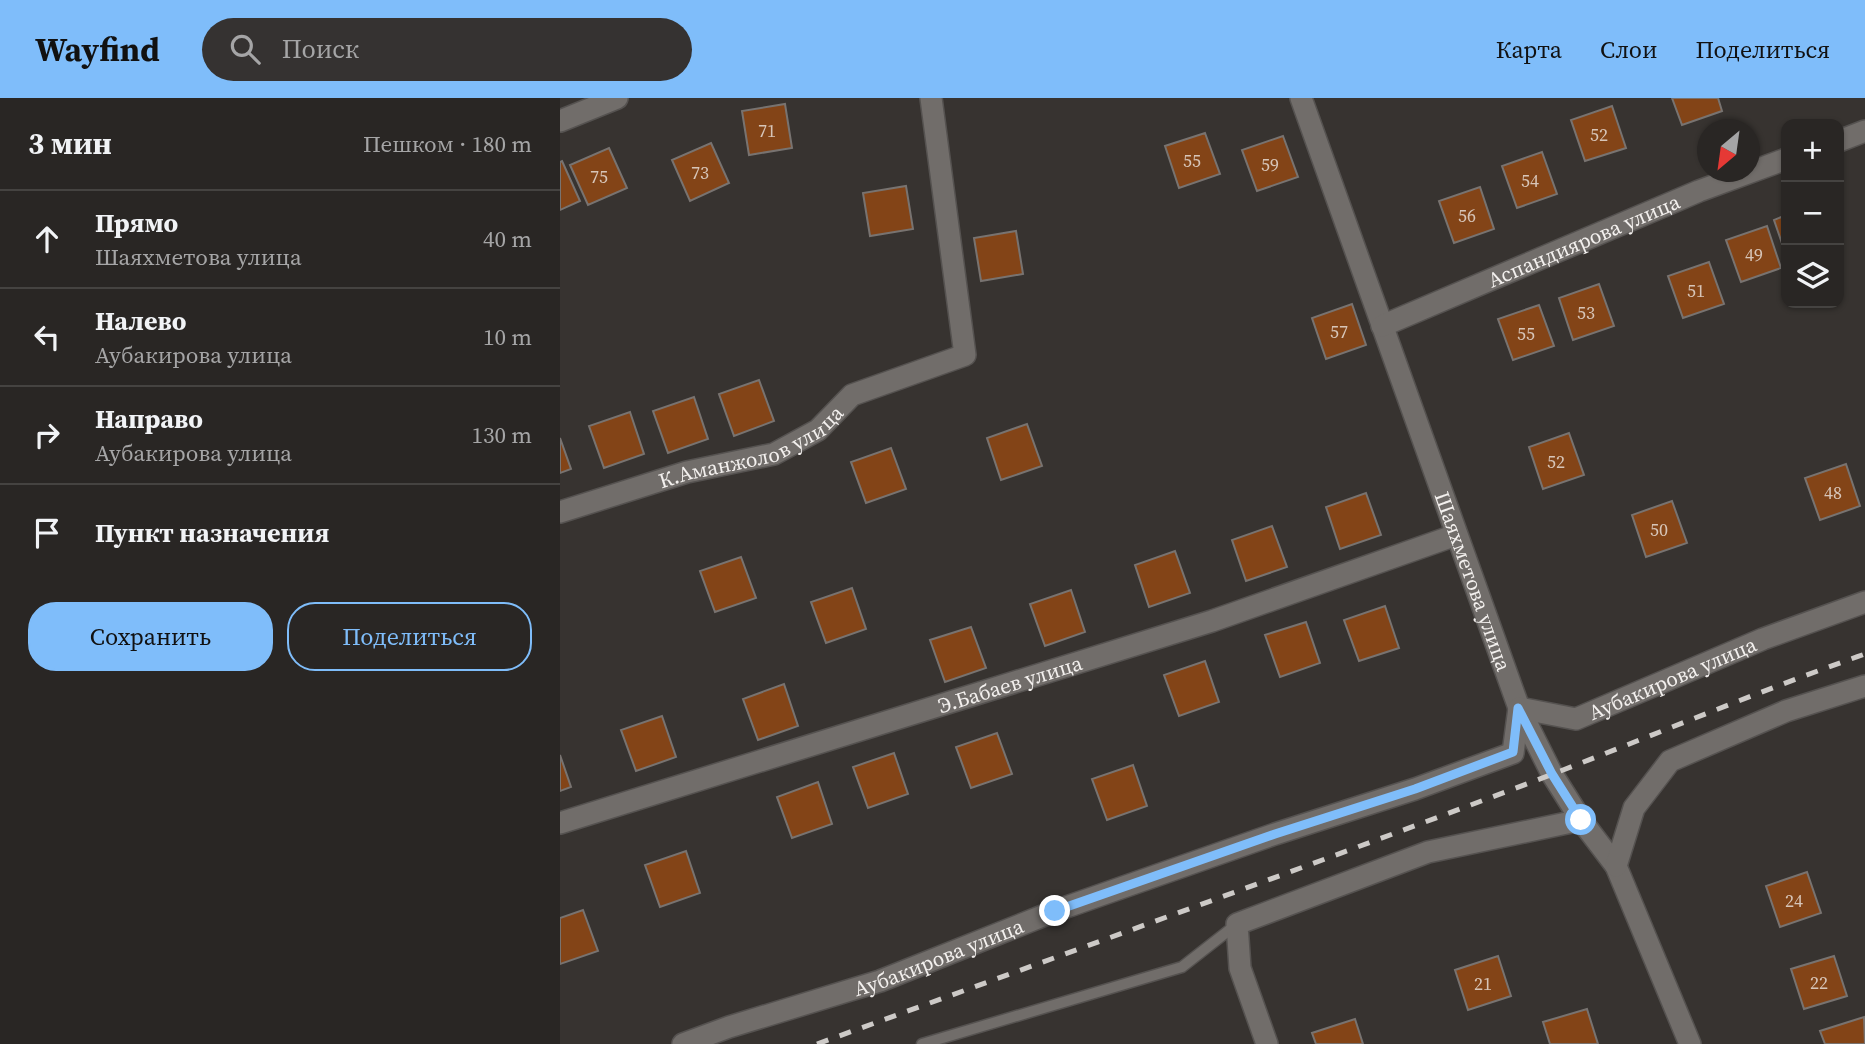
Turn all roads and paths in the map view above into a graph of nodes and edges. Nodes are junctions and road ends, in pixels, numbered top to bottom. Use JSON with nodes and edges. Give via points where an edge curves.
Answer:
{"nodes":[{"id":1,"x":617,"y":98,"type":"edge"},
{"id":2,"x":931,"y":98,"type":"edge"},
{"id":3,"x":1301,"y":98,"type":"edge"},
{"id":4,"x":560,"y":121,"type":"edge"},
{"id":5,"x":1865,"y":131,"type":"edge"},
{"id":6,"x":1844,"y":139,"type":"edge"},
{"id":7,"x":1781,"y":161,"type":"edge"},
{"id":8,"x":1382,"y":327,"type":"junction"},
{"id":9,"x":560,"y":512,"type":"edge"},
{"id":10,"x":1456,"y":535,"type":"junction"},
{"id":11,"x":1865,"y":602,"type":"edge"},
{"id":12,"x":1865,"y":686,"type":"edge"},
{"id":13,"x":1518,"y":708,"type":"junction"},
{"id":14,"x":1581,"y":820,"type":"junction"},
{"id":15,"x":560,"y":823,"type":"edge"},
{"id":16,"x":1616,"y":866,"type":"junction"},
{"id":17,"x":1237,"y":924,"type":"junction"},
{"id":18,"x":683,"y":1044,"type":"edge"},
{"id":19,"x":922,"y":1044,"type":"edge"},
{"id":20,"x":1267,"y":1044,"type":"edge"},
{"id":21,"x":1690,"y":1044,"type":"edge"}],
"edges":[{"from":1,"to":4,"type":"street"},
{"from":2,"to":9,"type":"street","name":"К.Аманжолов улица","via":[[965,355],[852,396],[818,430],[774,454],[687,472]]},
{"from":3,"to":8,"type":"street","name":"Шаяхметова улица"},
{"from":5,"to":6,"type":"street"},
{"from":7,"to":8,"type":"street","name":"Аспандиярова улица","via":[[1699,191]]},
{"from":8,"to":10,"type":"street","name":"Шаяхметова улица"},
{"from":10,"to":13,"type":"street","name":"Шаяхметова улица"},
{"from":10,"to":15,"type":"street","name":"Э.Бабаев улица","via":[[1212,621]]},
{"from":11,"to":13,"type":"street","name":"Аубакирова улица","via":[[1763,639],[1576,719]]},
{"from":12,"to":16,"type":"street","via":[[1786,711],[1670,761],[1634,808]]},
{"from":13,"to":14,"type":"street","name":"Шаяхметова улица"},
{"from":13,"to":18,"type":"street","name":"Аубакирова улица","via":[[1513,752],[1055,911],[880,981]]},
{"from":14,"to":16,"type":"street","name":"Шаяхметова улица"},
{"from":14,"to":17,"type":"street","via":[[1428,852]]},
{"from":16,"to":21,"type":"street","name":"Шаяхметова улица"},
{"from":17,"to":19,"type":"lane","via":[[1182,967]]},
{"from":17,"to":20,"type":"street","via":[[1240,968]]}]}
